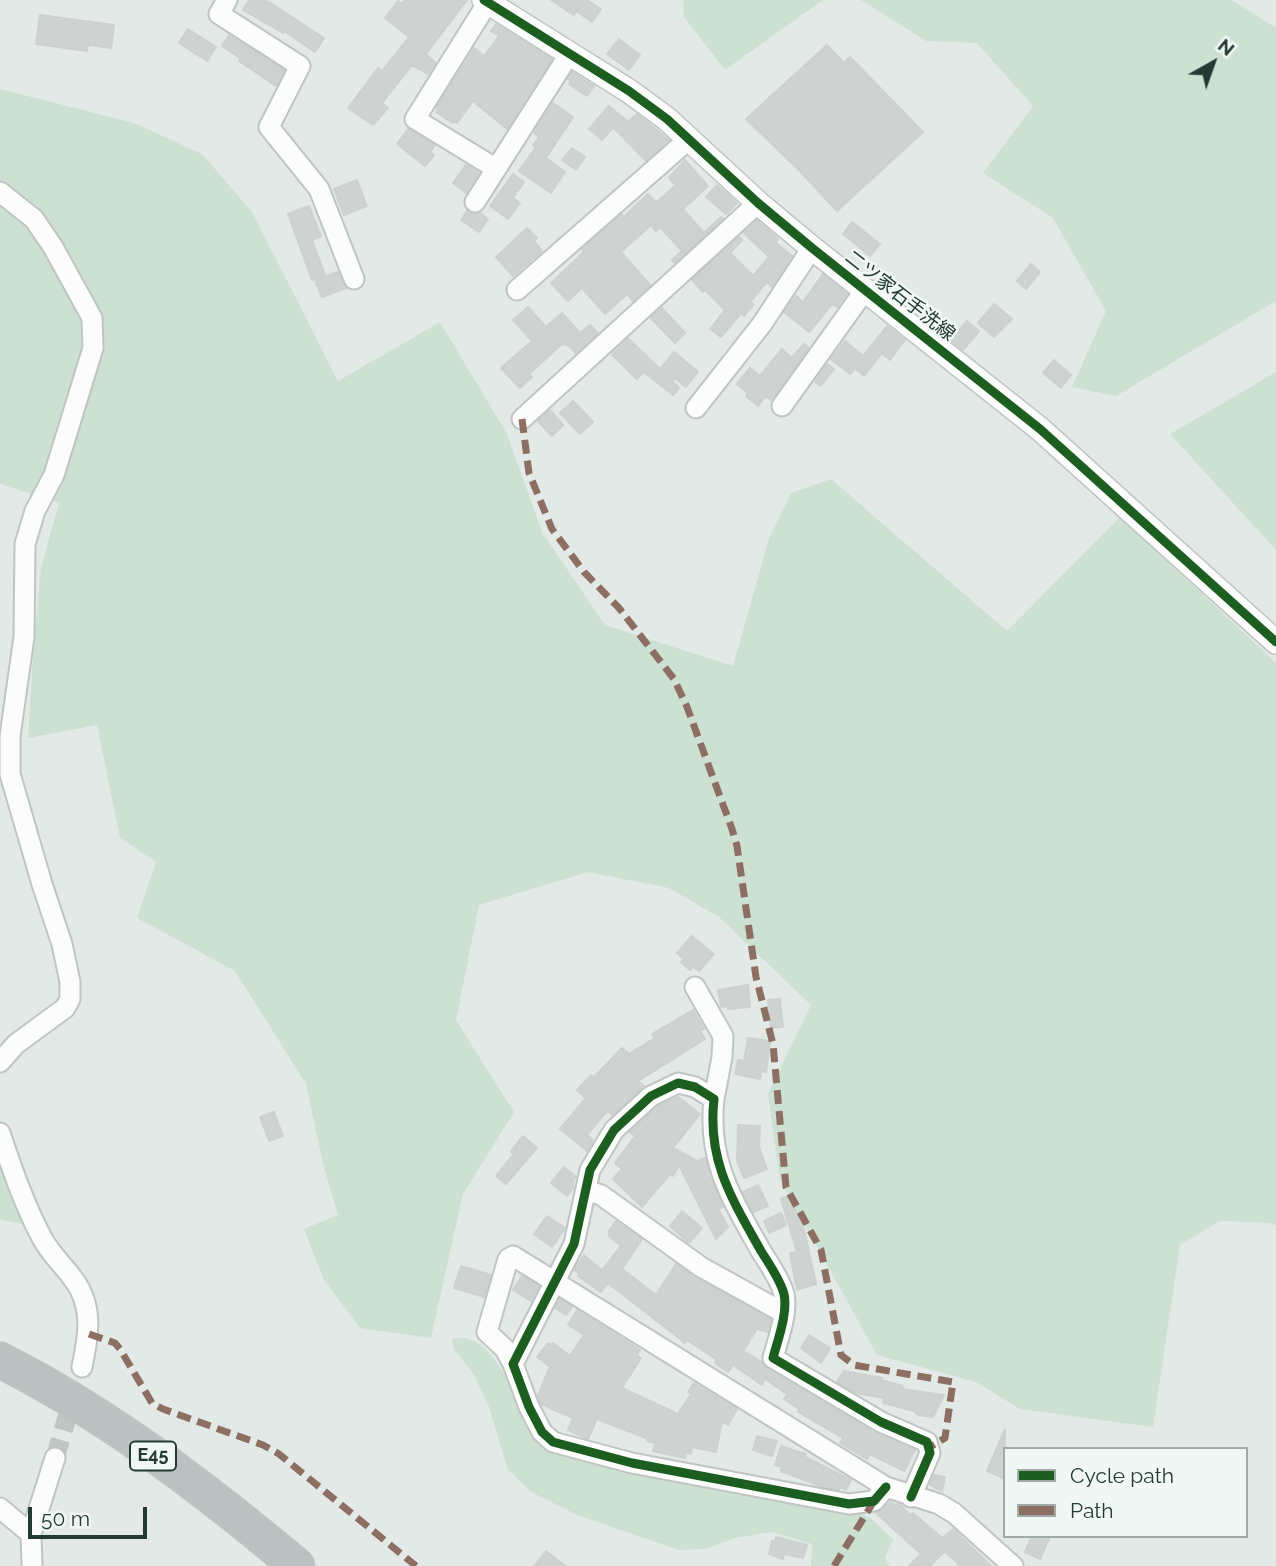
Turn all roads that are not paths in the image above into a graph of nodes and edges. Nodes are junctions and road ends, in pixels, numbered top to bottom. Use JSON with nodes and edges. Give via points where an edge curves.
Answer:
{"nodes":[{"id":1,"x":227,"y":0,"type":"edge"},
{"id":2,"x":486,"y":1,"type":"edge"},
{"id":3,"x":570,"y":53,"type":"junction"},
{"id":4,"x":689,"y":139,"type":"junction"},
{"id":5,"x":495,"y":168,"type":"junction"},
{"id":6,"x":0,"y":192,"type":"edge"},
{"id":7,"x":475,"y":202,"type":"dead end"},
{"id":8,"x":758,"y":204,"type":"junction"},
{"id":9,"x":812,"y":248,"type":"junction"},
{"id":10,"x":354,"y":279,"type":"dead end"},
{"id":11,"x":517,"y":290,"type":"dead end"},
{"id":12,"x":864,"y":290,"type":"junction"},
{"id":13,"x":782,"y":406,"type":"dead end"},
{"id":14,"x":696,"y":408,"type":"dead end"},
{"id":15,"x":522,"y":419,"type":"dead end"},
{"id":16,"x":1276,"y":642,"type":"edge"},
{"id":17,"x":695,"y":987,"type":"dead end"},
{"id":18,"x":0,"y":1062,"type":"edge"},
{"id":19,"x":714,"y":1099,"type":"junction"},
{"id":20,"x":0,"y":1133,"type":"edge"},
{"id":21,"x":586,"y":1190,"type":"junction"},
{"id":22,"x":556,"y":1281,"type":"junction"},
{"id":23,"x":783,"y":1313,"type":"junction"},
{"id":24,"x":0,"y":1360,"type":"edge"},
{"id":25,"x":513,"y":1364,"type":"junction"},
{"id":26,"x":82,"y":1367,"type":"tunnel mouth"},
{"id":27,"x":55,"y":1458,"type":"tunnel mouth"},
{"id":28,"x":886,"y":1487,"type":"junction"},
{"id":29,"x":911,"y":1497,"type":"junction"},
{"id":30,"x":0,"y":1508,"type":"edge"},
{"id":31,"x":31,"y":1534,"type":"junction"},
{"id":32,"x":32,"y":1566,"type":"edge"},
{"id":33,"x":297,"y":1566,"type":"edge"},
{"id":34,"x":1013,"y":1566,"type":"edge"}],
"edges":[{"from":1,"to":10,"type":"street","via":[[219,14],[300,65],[269,127],[318,189]]},
{"from":2,"to":3,"type":"street","name":"二ツ家石手洗線"},
{"from":2,"to":5,"type":"street","via":[[415,120]]},
{"from":3,"to":4,"type":"street","name":"二ツ家石手洗線","via":[[629,91]]},
{"from":3,"to":5,"type":"street"},
{"from":4,"to":8,"type":"street","name":"二ツ家石手洗線"},
{"from":4,"to":11,"type":"street"},
{"from":5,"to":7,"type":"street"},
{"from":6,"to":18,"type":"street","via":[[34,219],[53,247],[92,318],[93,348],[54,475],[35,511],[26,544],[24,637],[10,736],[10,774],[62,943],[70,999]]},
{"from":8,"to":9,"type":"street","name":"二ツ家石手洗線"},
{"from":8,"to":15,"type":"street"},
{"from":9,"to":12,"type":"street","name":"二ツ家石手洗線"},
{"from":9,"to":14,"type":"street","via":[[762,324]]},
{"from":12,"to":13,"type":"street"},
{"from":12,"to":16,"type":"street","name":"二ツ家石手洗線","via":[[1040,429]]},
{"from":17,"to":19,"type":"street","via":[[723,1036]]},
{"from":19,"to":21,"type":"street","via":[[678,1083],[651,1096],[608,1137],[590,1170]]},
{"from":19,"to":23,"type":"street","via":[[719,1168],[784,1295]]},
{"from":20,"to":26,"type":"street","via":[[24,1205],[43,1242],[83,1292],[89,1326]]},
{"from":21,"to":22,"type":"street","via":[[574,1244]]},
{"from":21,"to":23,"type":"street","via":[[601,1195],[701,1267]]},
{"from":22,"to":25,"type":"street"},
{"from":22,"to":25,"type":"street","via":[[518,1257],[508,1259],[487,1332]]},
{"from":22,"to":28,"type":"street"},
{"from":23,"to":29,"type":"street","via":[[774,1358],[881,1422],[927,1442],[930,1453]]},
{"from":24,"to":33,"type":"highway","number":"E45","via":[[86,1409],[167,1465]]},
{"from":25,"to":28,"type":"street","via":[[542,1432],[553,1442],[577,1450],[849,1504],[874,1501]]},
{"from":27,"to":31,"type":"street"},
{"from":28,"to":29,"type":"street"},
{"from":29,"to":34,"type":"street","via":[[954,1513]]},
{"from":30,"to":31,"type":"street"},
{"from":31,"to":32,"type":"street"}]}
